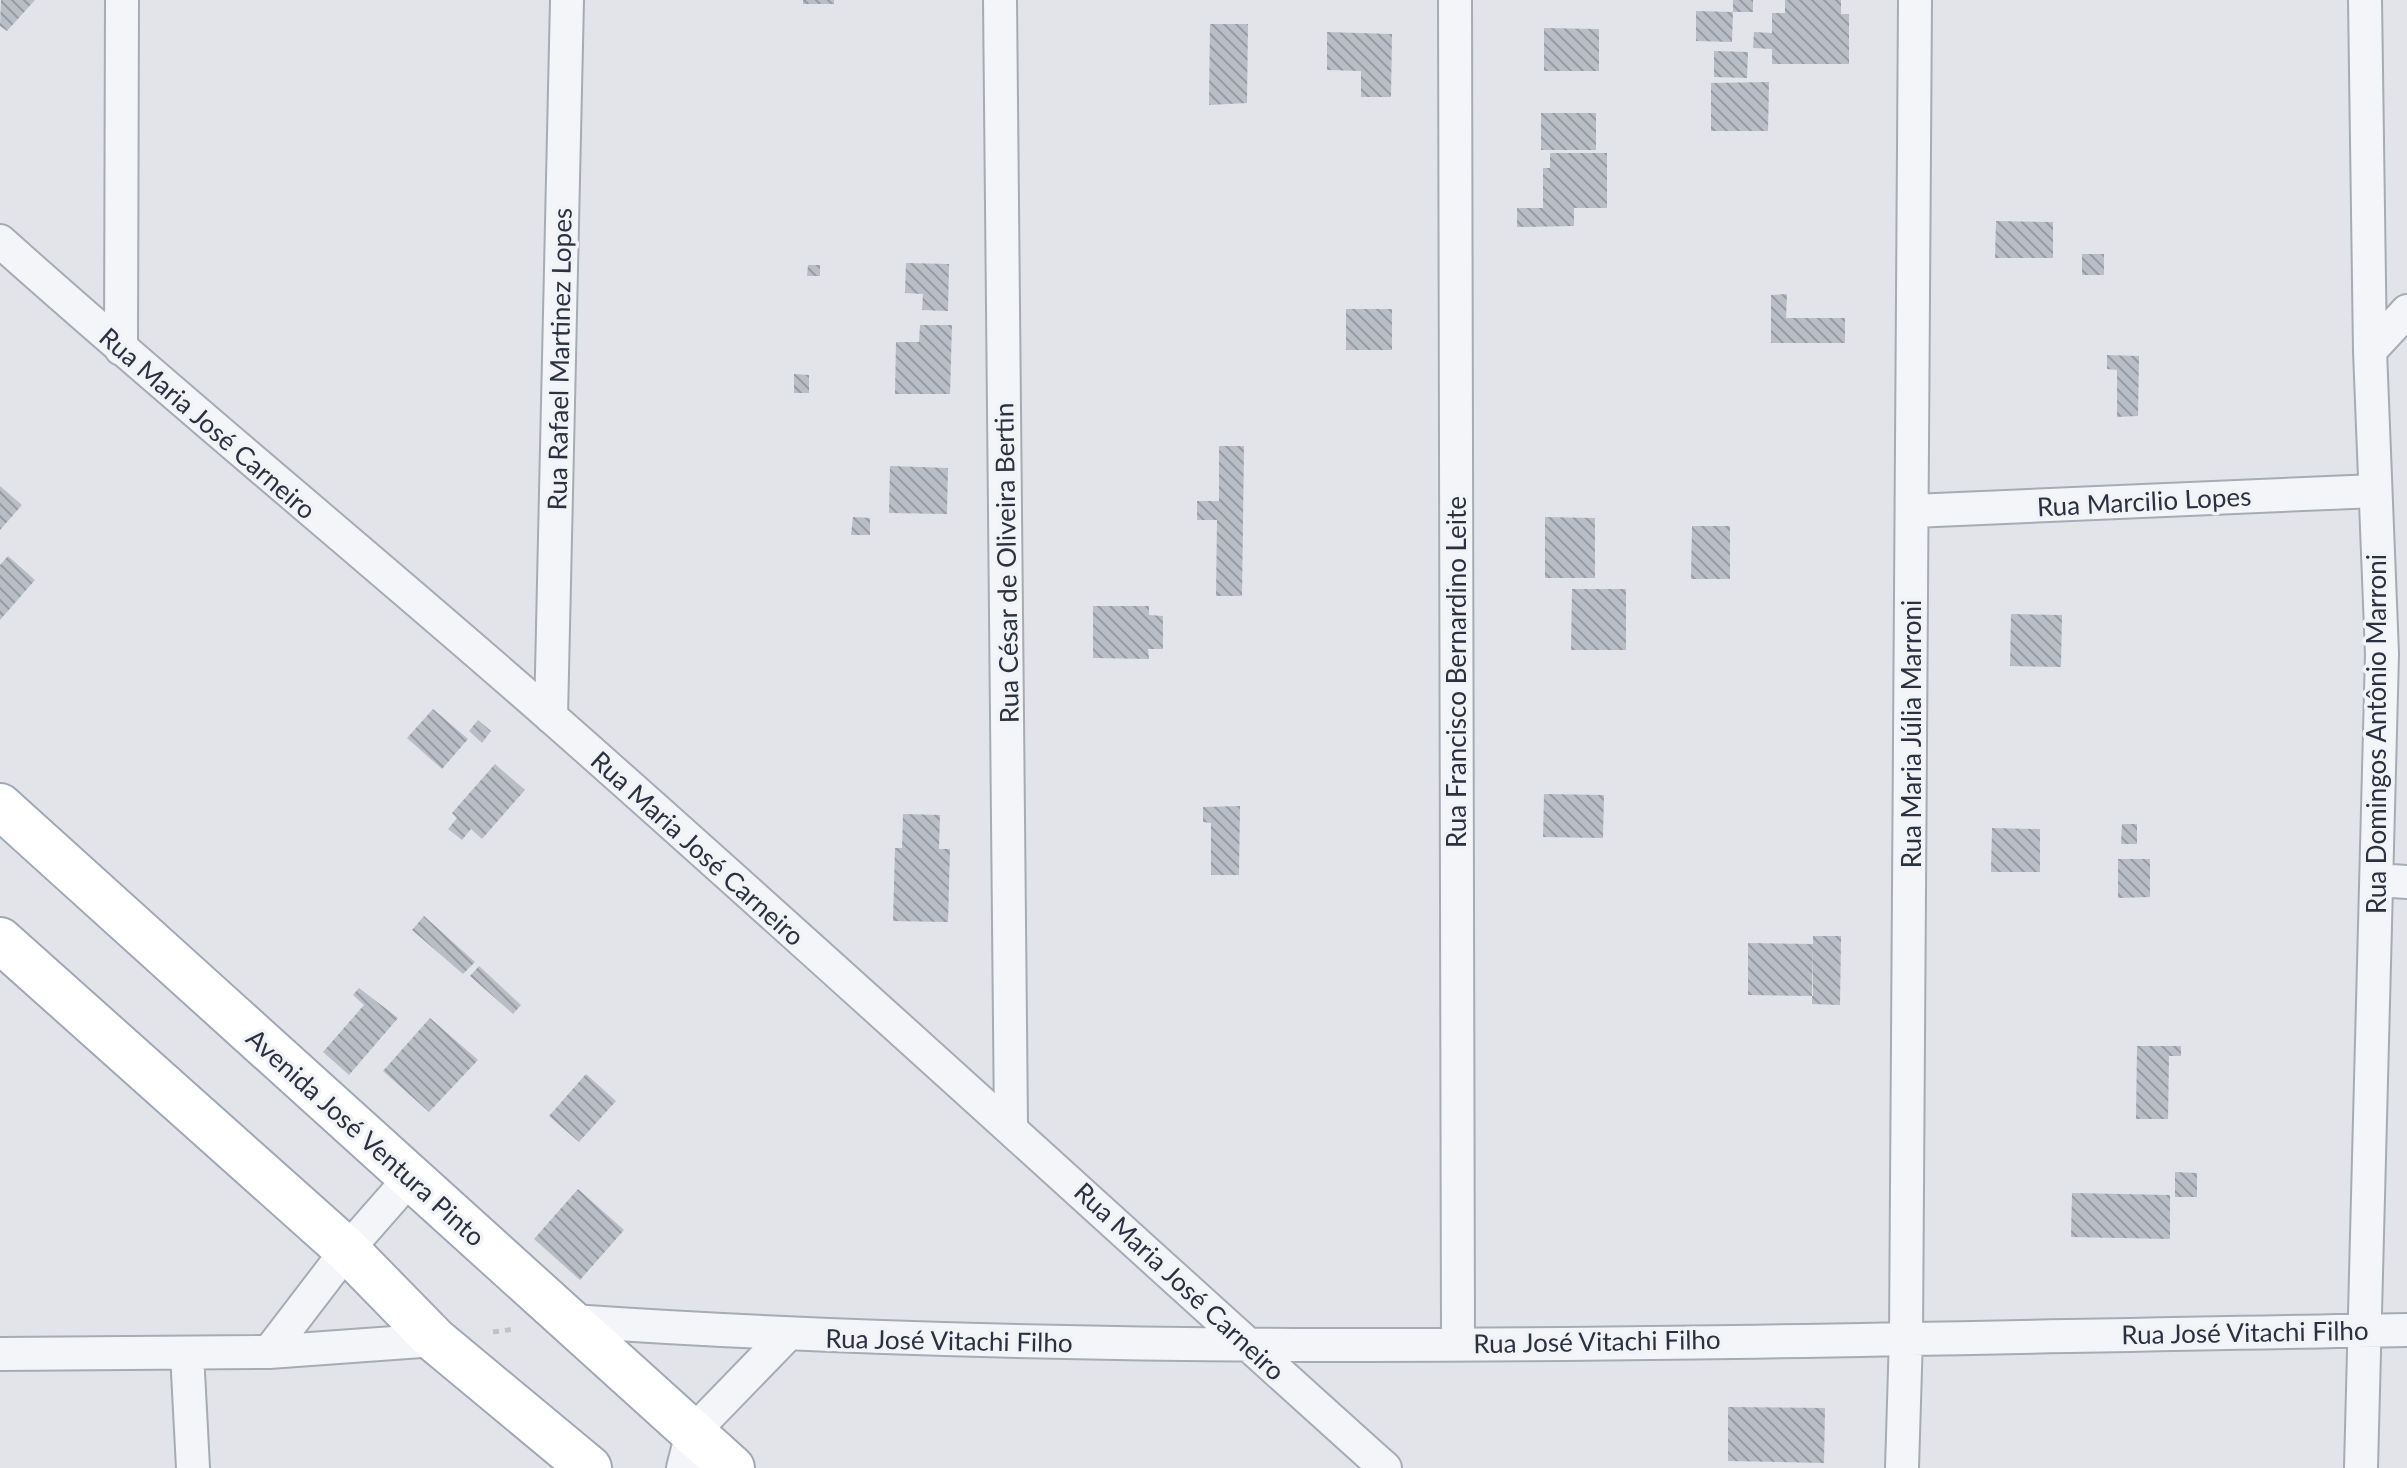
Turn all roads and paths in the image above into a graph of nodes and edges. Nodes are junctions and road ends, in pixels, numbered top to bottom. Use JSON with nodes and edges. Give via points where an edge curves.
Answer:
{"nodes":[{"id":1,"x":122,"y":0,"type":"edge"},
{"id":2,"x":567,"y":0,"type":"edge"},
{"id":3,"x":1000,"y":0,"type":"edge"},
{"id":4,"x":1455,"y":0,"type":"edge"},
{"id":5,"x":1915,"y":0,"type":"edge"},
{"id":6,"x":2365,"y":0,"type":"edge"},
{"id":7,"x":0,"y":241,"type":"edge"},
{"id":8,"x":2407,"y":311,"type":"edge"},
{"id":9,"x":121,"y":349,"type":"junction"},
{"id":10,"x":2370,"y":351,"type":"junction"},
{"id":11,"x":2375,"y":491,"type":"junction"},
{"id":12,"x":1913,"y":511,"type":"junction"},
{"id":13,"x":2382,"y":654,"type":"junction"},
{"id":14,"x":2407,"y":694,"type":"edge"},
{"id":15,"x":551,"y":717,"type":"junction"},
{"id":16,"x":0,"y":806,"type":"edge"},
{"id":17,"x":2392,"y":881,"type":"edge"},
{"id":18,"x":0,"y":940,"type":"edge"},
{"id":19,"x":1011,"y":1126,"type":"junction"},
{"id":20,"x":411,"y":1177,"type":"junction"},
{"id":21,"x":347,"y":1250,"type":"junction"},
{"id":22,"x":572,"y":1321,"type":"junction"},
{"id":23,"x":2407,"y":1330,"type":"edge"},
{"id":24,"x":2363,"y":1331,"type":"junction"},
{"id":25,"x":786,"y":1336,"type":"junction"},
{"id":26,"x":1906,"y":1337,"type":"junction"},
{"id":27,"x":435,"y":1340,"type":"junction"},
{"id":28,"x":1458,"y":1343,"type":"junction"},
{"id":29,"x":1249,"y":1346,"type":"junction"},
{"id":30,"x":269,"y":1352,"type":"junction"},
{"id":31,"x":187,"y":1353,"type":"junction"},
{"id":32,"x":0,"y":1354,"type":"edge"},
{"id":33,"x":688,"y":1450,"type":"edge"},
{"id":34,"x":193,"y":1468,"type":"edge"},
{"id":35,"x":589,"y":1468,"type":"edge"},
{"id":36,"x":732,"y":1468,"type":"edge"},
{"id":37,"x":1385,"y":1468,"type":"edge"},
{"id":38,"x":1902,"y":1468,"type":"edge"},
{"id":39,"x":2361,"y":1468,"type":"edge"}],
"edges":[{"from":1,"to":9,"type":"street"},
{"from":2,"to":15,"type":"street","name":"Rua Rafael Martinez Lopes"},
{"from":3,"to":19,"type":"street","name":"Rua César de Oliveira Bertin"},
{"from":4,"to":28,"type":"street","name":"Rua Francisco Bernardino Leite"},
{"from":5,"to":12,"type":"street","name":"Rua Maria Júlia Marroni"},
{"from":6,"to":10,"type":"street","name":"Rua Domingos Antônio Marroni"},
{"from":7,"to":9,"type":"street","name":"Rua Maria José Carneiro"},
{"from":8,"to":10,"type":"street"},
{"from":9,"to":15,"type":"street","name":"Rua Maria José Carneiro"},
{"from":10,"to":11,"type":"street","name":"Rua Domingos Antônio Marroni"},
{"from":11,"to":12,"type":"street","name":"Rua Marcilio Lopes"},
{"from":11,"to":13,"type":"street","name":"Rua Domingos Antônio Marroni"},
{"from":12,"to":26,"type":"street","name":"Rua Maria Júlia Marroni"},
{"from":13,"to":14,"type":"street"},
{"from":13,"to":17,"type":"street","name":"Rua Domingos Antônio Marroni"},
{"from":15,"to":19,"type":"street","name":"Rua Maria José Carneiro"},
{"from":16,"to":20,"type":"main road","name":"Avenida José Ventura Pinto"},
{"from":17,"to":24,"type":"street","name":"Rua Domingos Antônio Marroni"},
{"from":18,"to":21,"type":"main road"},
{"from":19,"to":29,"type":"street","name":"Rua Maria José Carneiro"},
{"from":20,"to":21,"type":"street"},
{"from":20,"to":22,"type":"main road","name":"Avenida José Ventura Pinto"},
{"from":21,"to":27,"type":"main road"},
{"from":21,"to":30,"type":"street"},
{"from":22,"to":25,"type":"street","name":"Rua José Vitachi Filho"},
{"from":22,"to":27,"type":"path"},
{"from":22,"to":33,"type":"main road","name":"Avenida José Ventura Pinto"},
{"from":23,"to":24,"type":"street","name":"Rua José Vitachi Filho"},
{"from":24,"to":26,"type":"street","name":"Rua José Vitachi Filho"},
{"from":24,"to":39,"type":"street","name":"Rua Domingos Antônio Marroni"},
{"from":25,"to":29,"type":"street","name":"Rua José Vitachi Filho"},
{"from":25,"to":33,"type":"street","name":"Rua José Vitachi Filho"},
{"from":26,"to":28,"type":"street","name":"Rua José Vitachi Filho"},
{"from":26,"to":38,"type":"street","name":"Rua Maria Júlia Marroni"},
{"from":27,"to":30,"type":"street"},
{"from":27,"to":35,"type":"main road"},
{"from":28,"to":29,"type":"street","name":"Rua José Vitachi Filho"},
{"from":29,"to":37,"type":"street","name":"Rua Maria José Carneiro"},
{"from":30,"to":31,"type":"street"},
{"from":31,"to":32,"type":"street"},
{"from":31,"to":34,"type":"street"},
{"from":33,"to":36,"type":"main road","name":"Avenida José Ventura Pinto"}]}
